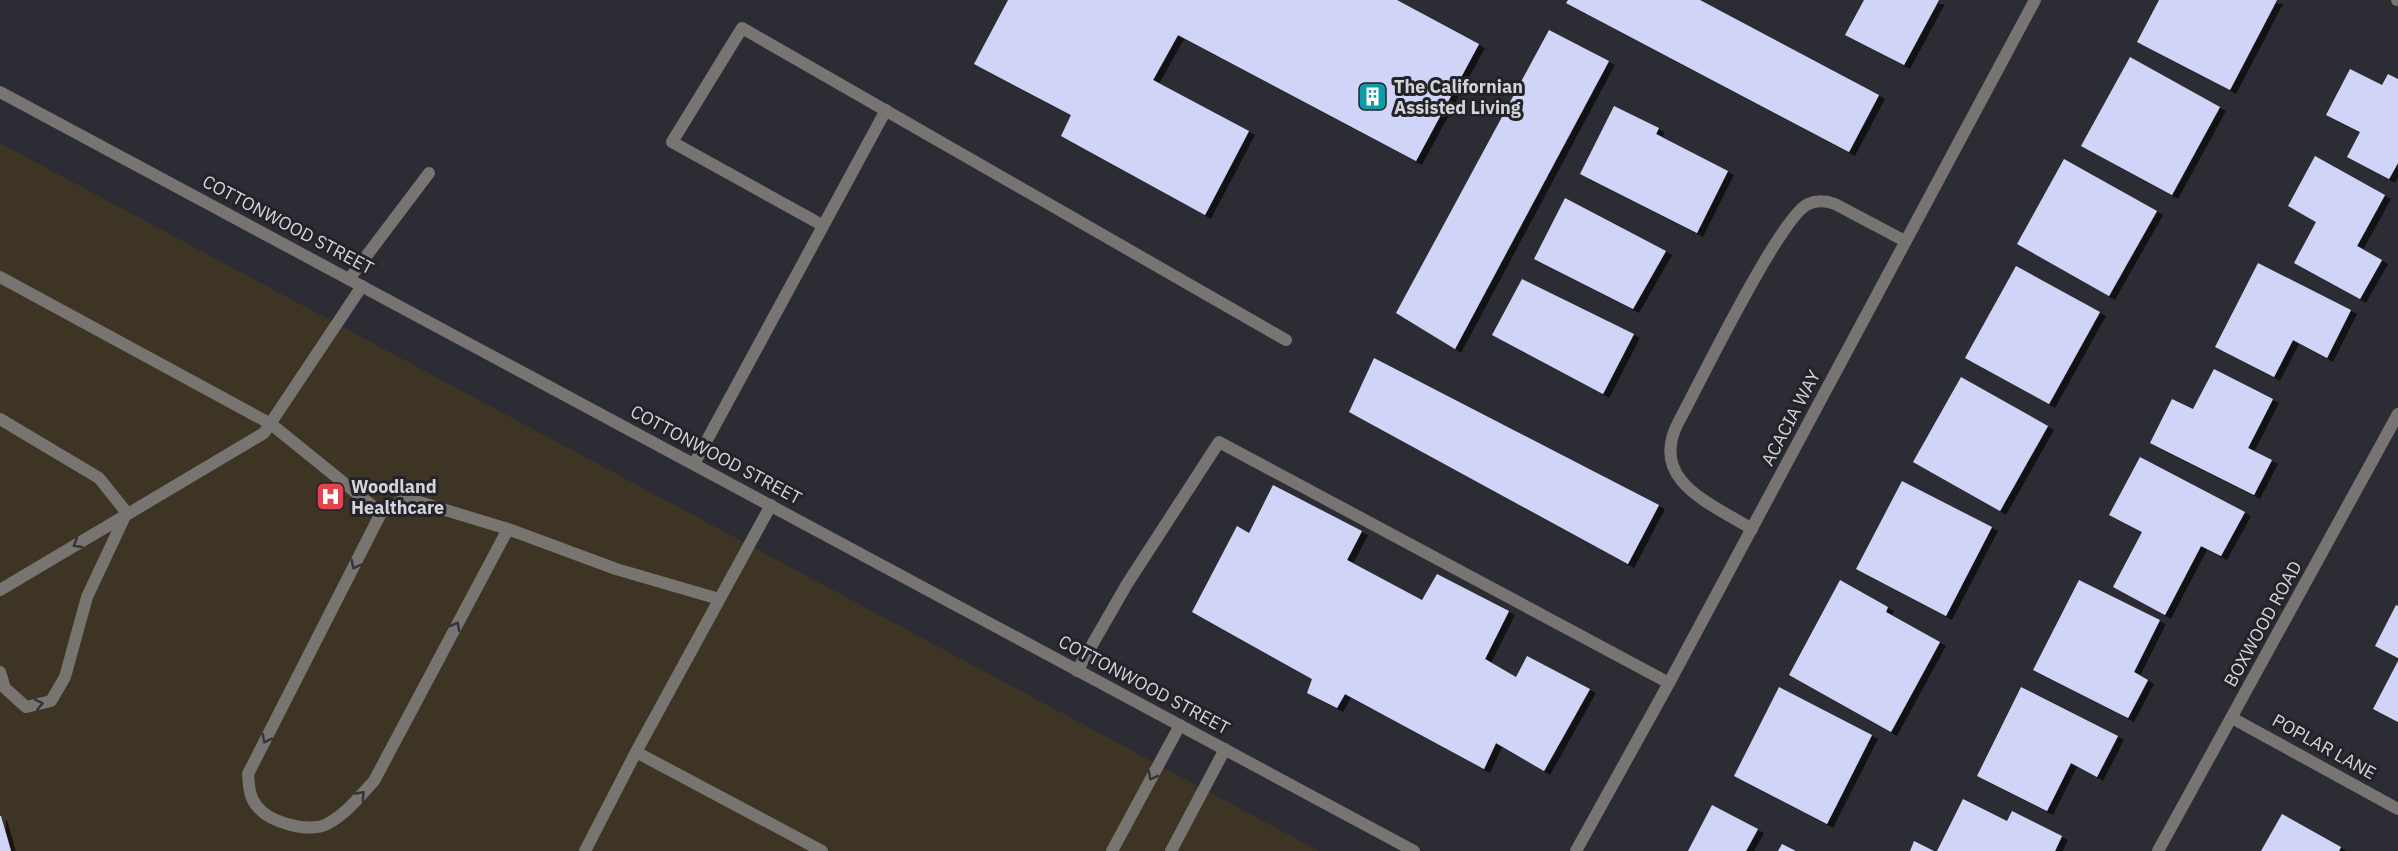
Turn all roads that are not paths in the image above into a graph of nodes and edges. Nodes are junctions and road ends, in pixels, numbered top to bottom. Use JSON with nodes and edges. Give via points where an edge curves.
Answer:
{"nodes":[{"id":1,"x":2035,"y":0,"type":"edge"},
{"id":2,"x":0,"y":92,"type":"edge"},
{"id":3,"x":886,"y":110,"type":"junction"},
{"id":4,"x":429,"y":173,"type":"dead end"},
{"id":5,"x":822,"y":225,"type":"junction"},
{"id":6,"x":1905,"y":241,"type":"junction"},
{"id":7,"x":0,"y":277,"type":"edge"},
{"id":8,"x":349,"y":279,"type":"junction"},
{"id":9,"x":362,"y":286,"type":"junction"},
{"id":10,"x":1286,"y":340,"type":"dead end"},
{"id":11,"x":2398,"y":414,"type":"edge"},
{"id":12,"x":0,"y":419,"type":"edge"},
{"id":13,"x":271,"y":424,"type":"junction"},
{"id":14,"x":694,"y":464,"type":"junction"},
{"id":15,"x":771,"y":505,"type":"junction"},
{"id":16,"x":127,"y":513,"type":"junction"},
{"id":17,"x":381,"y":513,"type":"junction"},
{"id":18,"x":508,"y":529,"type":"junction"},
{"id":19,"x":1752,"y":529,"type":"junction"},
{"id":20,"x":0,"y":590,"type":"edge"},
{"id":21,"x":719,"y":599,"type":"junction"},
{"id":22,"x":1077,"y":671,"type":"junction"},
{"id":23,"x":0,"y":672,"type":"edge"},
{"id":24,"x":1670,"y":683,"type":"junction"},
{"id":25,"x":2232,"y":718,"type":"junction"},
{"id":26,"x":1180,"y":724,"type":"junction"},
{"id":27,"x":1225,"y":749,"type":"junction"},
{"id":28,"x":636,"y":752,"type":"junction"},
{"id":29,"x":2398,"y":809,"type":"edge"},
{"id":30,"x":585,"y":851,"type":"edge"},
{"id":31,"x":822,"y":851,"type":"edge"},
{"id":32,"x":1112,"y":851,"type":"edge"},
{"id":33,"x":1171,"y":851,"type":"edge"},
{"id":34,"x":1414,"y":851,"type":"edge"},
{"id":35,"x":1576,"y":851,"type":"edge"},
{"id":36,"x":2158,"y":851,"type":"edge"}],
"edges":[{"from":1,"to":6,"type":"street","name":"ACACIA WAY"},
{"from":2,"to":8,"type":"street","name":"COTTONWOOD STREET"},
{"from":3,"to":5,"type":"street"},
{"from":3,"to":5,"type":"street","via":[[742,28],[672,142]]},
{"from":3,"to":10,"type":"street"},
{"from":4,"to":8,"type":"street"},
{"from":5,"to":14,"type":"street"},
{"from":6,"to":19,"type":"street","name":"ACACIA WAY"},
{"from":6,"to":19,"type":"street","via":[[1825,200],[1808,204],[1771,251],[1676,426],[1670,461],[1677,476],[1692,492]]},
{"from":7,"to":13,"type":"street"},
{"from":8,"to":9,"type":"street","name":"COTTONWOOD STREET"},
{"from":9,"to":13,"type":"street"},
{"from":9,"to":14,"type":"street","name":"COTTONWOOD STREET"},
{"from":11,"to":25,"type":"street","name":"BOXWOOD ROAD"},
{"from":12,"to":16,"type":"street","via":[[99,477]]},
{"from":13,"to":16,"type":"street","via":[[264,434]]},
{"from":13,"to":17,"type":"street"},
{"from":14,"to":15,"type":"street","name":"COTTONWOOD STREET"},
{"from":15,"to":21,"type":"street"},
{"from":15,"to":22,"type":"street","name":"COTTONWOOD STREET"},
{"from":16,"to":20,"type":"street","one_way":true},
{"from":23,"to":16,"type":"street","one_way":true,"via":[[5,688],[26,707],[51,701],[66,677],[87,597]]},
{"from":17,"to":18,"type":"street","via":[[405,498]]},
{"from":17,"to":18,"type":"street","one_way":true,"via":[[248,774],[250,794],[257,806],[270,816],[301,828],[316,829],[329,823],[374,781]]},
{"from":18,"to":21,"type":"street","via":[[616,569]]},
{"from":19,"to":24,"type":"street","name":"ACACIA WAY"},
{"from":21,"to":28,"type":"street"},
{"from":22,"to":24,"type":"street","via":[[1127,584],[1219,442]]},
{"from":22,"to":26,"type":"street","name":"COTTONWOOD STREET"},
{"from":24,"to":35,"type":"street","name":"ACACIA WAY"},
{"from":25,"to":29,"type":"street","name":"POPLAR LANE"},
{"from":25,"to":36,"type":"street","name":"BOXWOOD ROAD"},
{"from":26,"to":27,"type":"street","name":"COTTONWOOD STREET"},
{"from":26,"to":32,"type":"street","one_way":true},
{"from":27,"to":33,"type":"street"},
{"from":27,"to":34,"type":"street","name":"COTTONWOOD STREET"},
{"from":28,"to":30,"type":"street"},
{"from":28,"to":31,"type":"street"}]}
